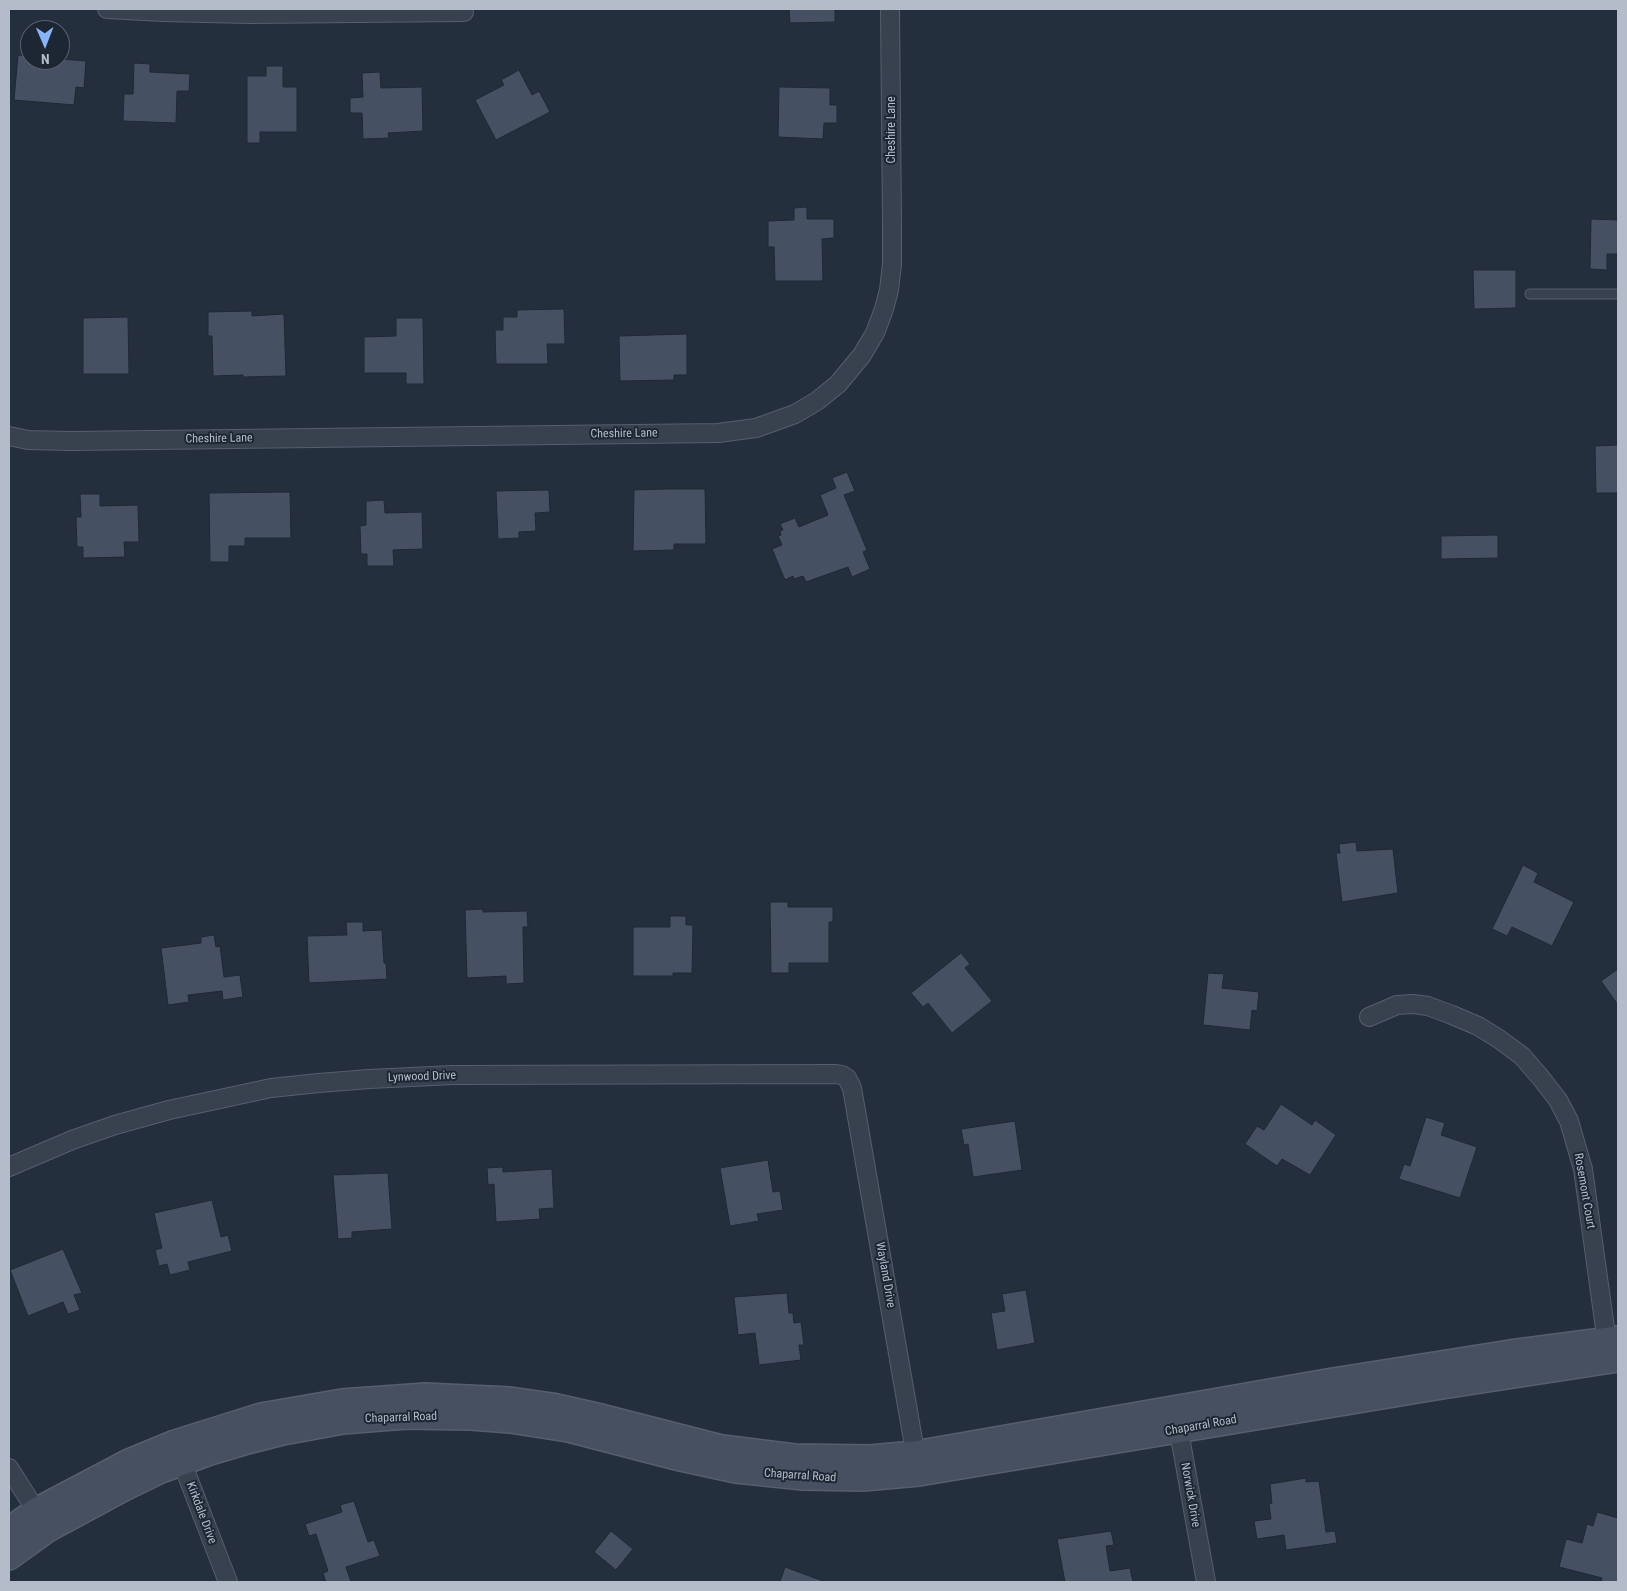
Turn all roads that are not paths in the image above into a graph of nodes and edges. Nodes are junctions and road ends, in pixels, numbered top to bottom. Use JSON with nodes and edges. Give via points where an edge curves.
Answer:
{"nodes":[{"id":1,"x":107,"y":9,"type":"edge"},
{"id":2,"x":890,"y":9,"type":"edge"},
{"id":3,"x":464,"y":12,"type":"dead end"},
{"id":4,"x":1530,"y":294,"type":"dead end"},
{"id":5,"x":1618,"y":294,"type":"edge"},
{"id":6,"x":9,"y":436,"type":"edge"},
{"id":7,"x":1369,"y":1017,"type":"dead end"},
{"id":8,"x":847,"y":1078,"type":"joint"},
{"id":9,"x":9,"y":1167,"type":"edge"},
{"id":10,"x":1613,"y":1350,"type":"edge"},
{"id":11,"x":1176,"y":1419,"type":"junction"},
{"id":12,"x":178,"y":1453,"type":"junction"},
{"id":13,"x":917,"y":1464,"type":"junction"},
{"id":14,"x":9,"y":1468,"type":"edge"},
{"id":15,"x":42,"y":1520,"type":"junction"},
{"id":16,"x":9,"y":1530,"type":"edge"},
{"id":17,"x":9,"y":1557,"type":"edge"},
{"id":18,"x":228,"y":1582,"type":"edge"},
{"id":19,"x":1206,"y":1582,"type":"edge"}],
"edges":[{"from":1,"to":3,"type":"street","via":[[250,14]]},
{"from":2,"to":6,"type":"street","name":"Cheshire Lane","via":[[892,264],[889,290],[875,333],[862,355],[838,384],[795,414],[756,428],[718,433],[71,441]]},
{"from":4,"to":5,"type":"lane"},
{"from":7,"to":10,"type":"street","name":"Rosemont Court","via":[[1397,1005],[1413,1004],[1443,1011],[1478,1026],[1522,1056],[1558,1100],[1569,1121],[1583,1169]]},
{"from":8,"to":9,"type":"street","name":"Lynwood Drive","via":[[836,1074],[463,1075],[271,1088],[116,1125]]},
{"from":8,"to":13,"type":"street","name":"Wayland Drive","via":[[854,1097]]},
{"from":10,"to":11,"type":"main road","name":"Chaparral Road","via":[[1442,1386]]},
{"from":11,"to":13,"type":"main road","name":"Chaparral Road"},
{"from":11,"to":19,"type":"street","name":"Norwick Drive"},
{"from":12,"to":13,"type":"main road","name":"Chaparral Road","via":[[301,1428],[375,1418],[441,1416],[542,1424],[703,1464],[766,1474],[834,1478]]},
{"from":12,"to":15,"type":"main road","name":"Chaparral Road","via":[[124,1488]]},
{"from":12,"to":18,"type":"street","name":"Kirkdale Drive"},
{"from":14,"to":15,"type":"street"},
{"from":15,"to":16,"type":"main road","name":"Chaparral Road"},
{"from":15,"to":17,"type":"main road","name":"Chaparral Road"}]}
